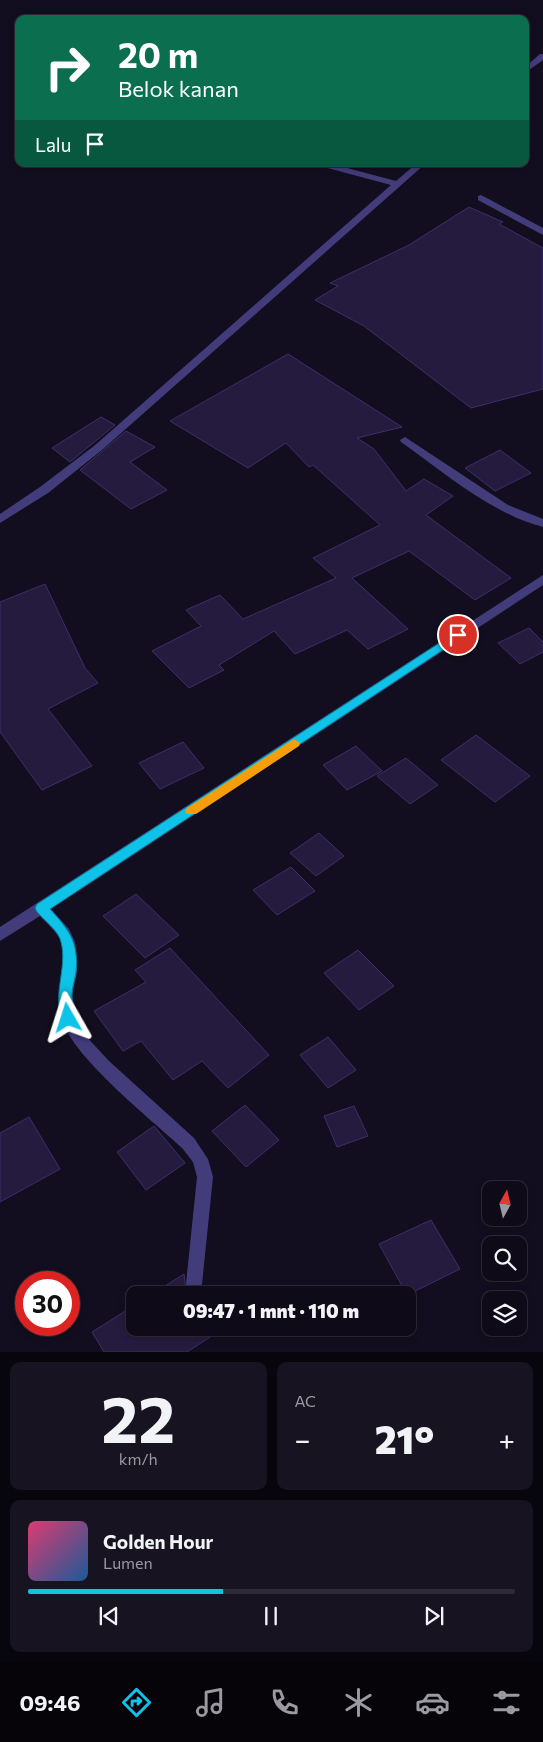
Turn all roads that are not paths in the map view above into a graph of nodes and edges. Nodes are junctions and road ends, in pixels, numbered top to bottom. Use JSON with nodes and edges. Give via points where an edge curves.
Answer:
{"nodes":[{"id":1,"x":543,"y":56,"type":"edge"},
{"id":2,"x":529,"y":68,"type":"edge"},
{"id":3,"x":334,"y":167,"type":"edge"},
{"id":4,"x":417,"y":167,"type":"edge"},
{"id":5,"x":397,"y":184,"type":"junction"},
{"id":6,"x":481,"y":198,"type":"dead end"},
{"id":7,"x":543,"y":232,"type":"edge"},
{"id":8,"x":405,"y":440,"type":"dead end"},
{"id":9,"x":0,"y":519,"type":"edge"},
{"id":10,"x":543,"y":523,"type":"edge"},
{"id":11,"x":543,"y":580,"type":"edge"},
{"id":12,"x":42,"y":908,"type":"junction"},
{"id":13,"x":0,"y":935,"type":"edge"},
{"id":14,"x":194,"y":1284,"type":"dead end"}],
"edges":[{"from":1,"to":2,"type":"street"},
{"from":3,"to":5,"type":"street"},
{"from":4,"to":5,"type":"street"},
{"from":5,"to":9,"type":"street","via":[[98,448]]},
{"from":6,"to":7,"type":"street"},
{"from":8,"to":10,"type":"street","via":[[504,508]]},
{"from":11,"to":12,"type":"street"},
{"from":12,"to":13,"type":"street"},
{"from":12,"to":14,"type":"street","via":[[68,942],[70,971],[65,996],[68,1018],[79,1039],[188,1143],[200,1159],[205,1177]]}]}
